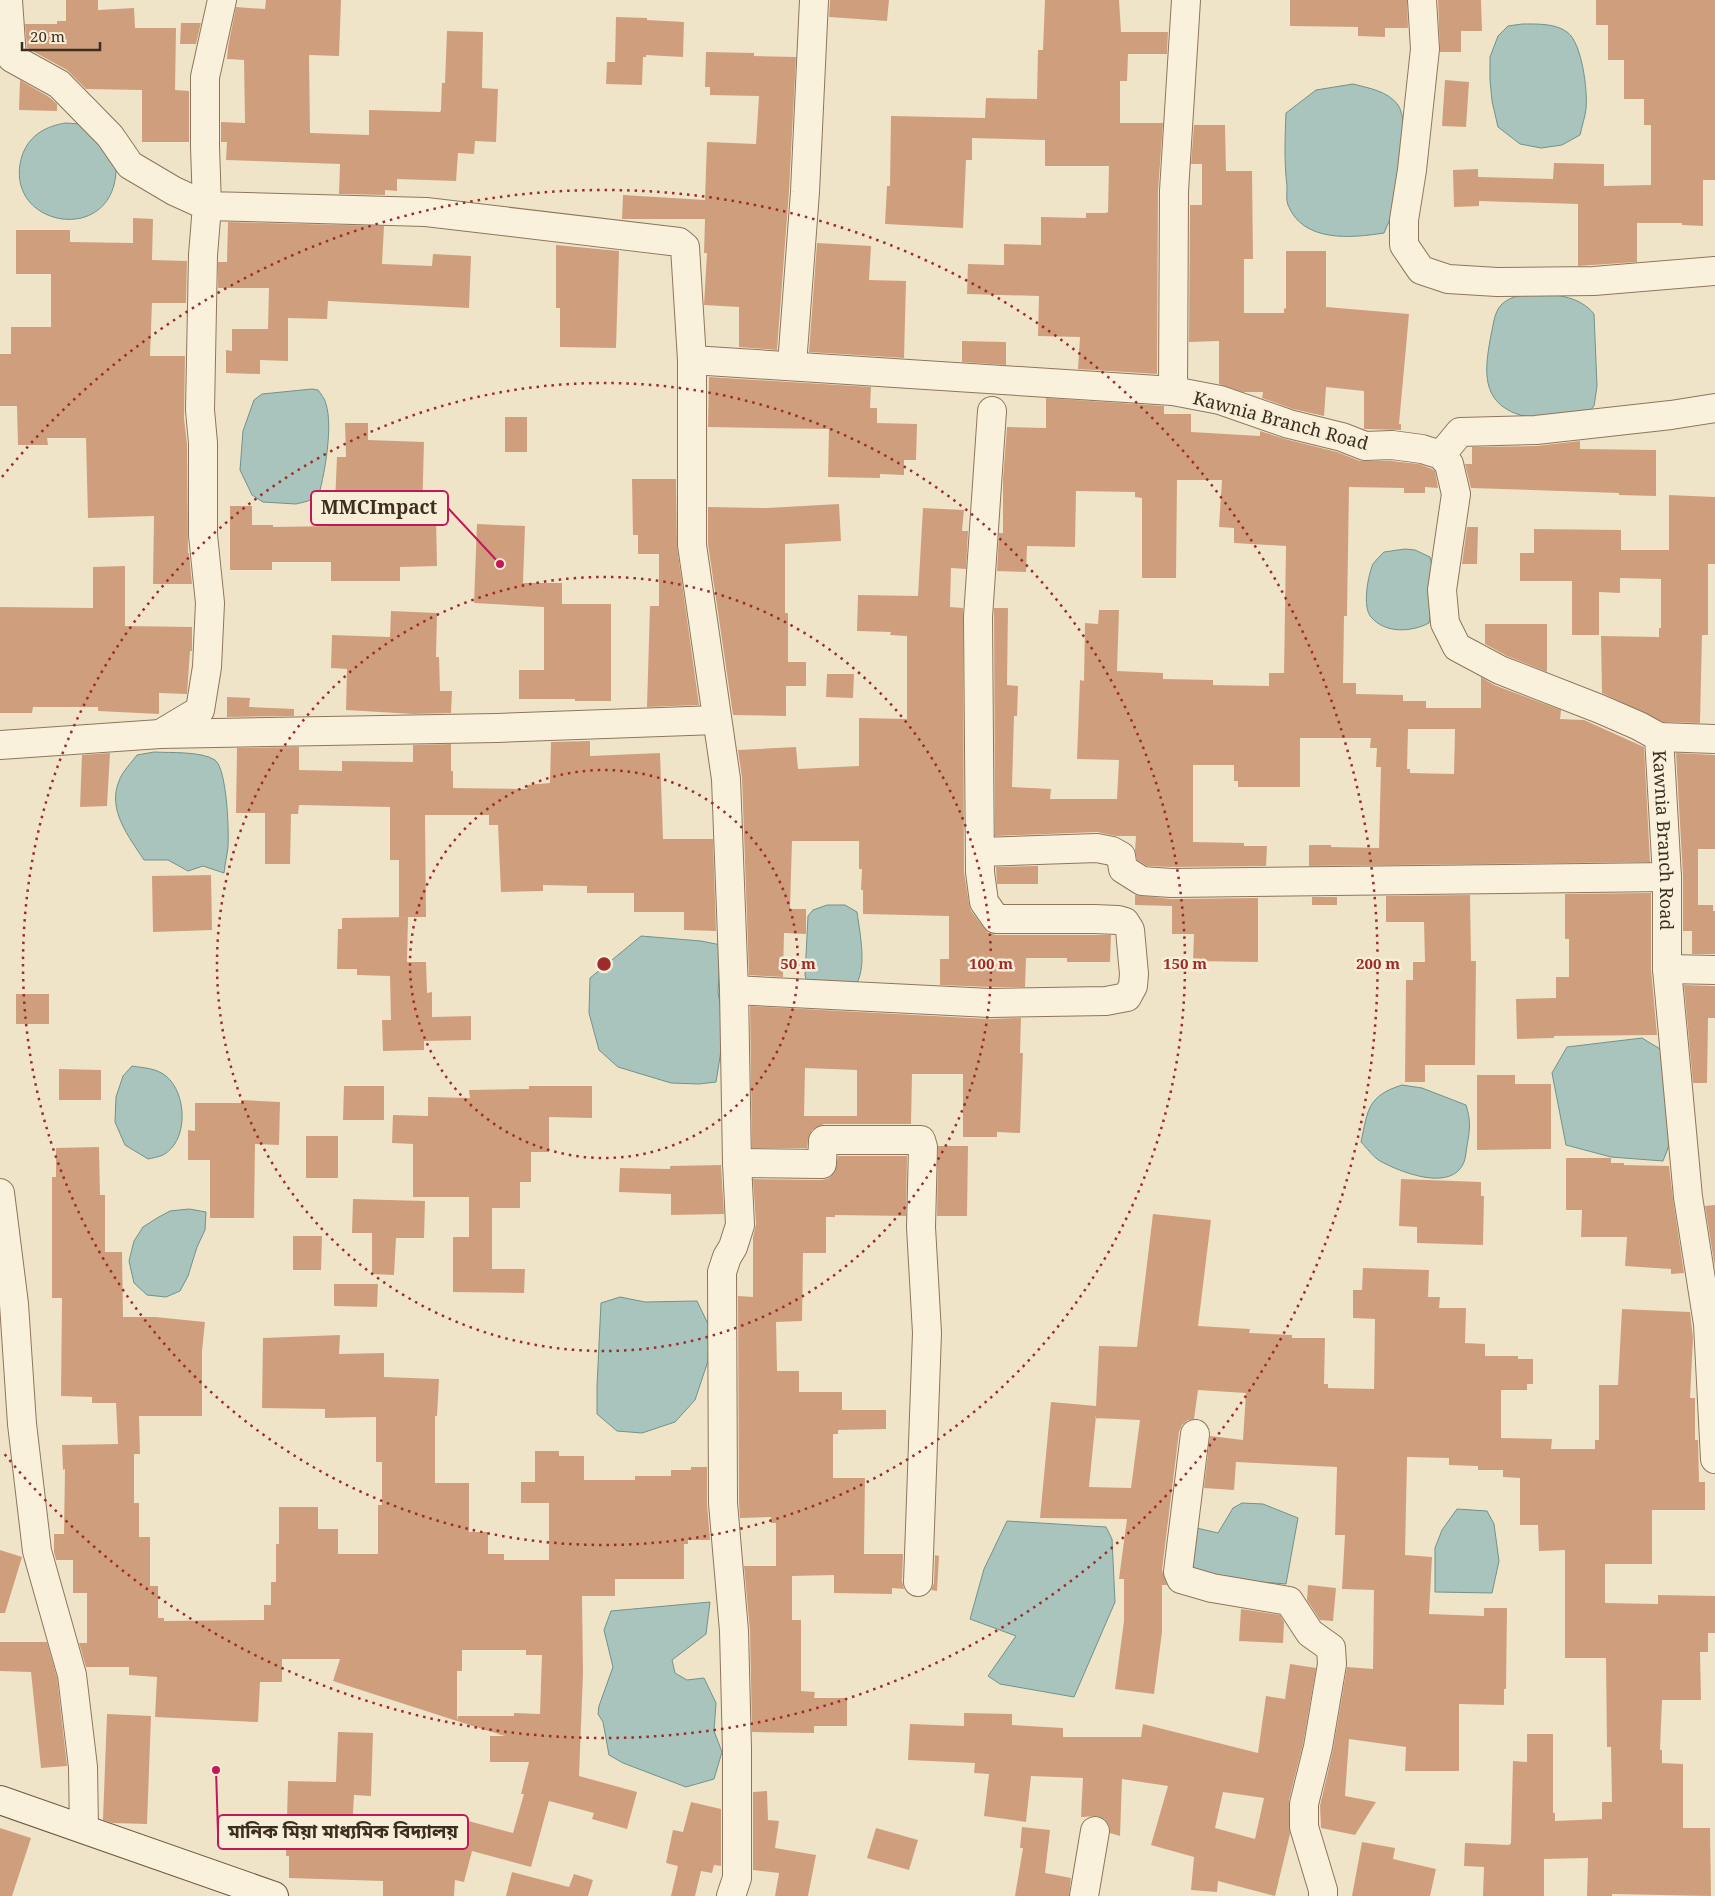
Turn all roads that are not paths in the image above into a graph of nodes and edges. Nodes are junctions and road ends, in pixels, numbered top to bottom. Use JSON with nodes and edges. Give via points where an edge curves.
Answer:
{"nodes":[{"id":1,"x":8,"y":0,"type":"edge"},
{"id":2,"x":222,"y":0,"type":"edge"},
{"id":3,"x":814,"y":0,"type":"edge"},
{"id":4,"x":1186,"y":0,"type":"edge"},
{"id":5,"x":1422,"y":0,"type":"edge"},
{"id":6,"x":207,"y":206,"type":"junction"},
{"id":7,"x":1715,"y":271,"type":"edge"},
{"id":8,"x":692,"y":360,"type":"junction"},
{"id":9,"x":792,"y":366,"type":"junction"},
{"id":10,"x":1173,"y":391,"type":"junction"},
{"id":11,"x":1715,"y":408,"type":"edge"},
{"id":12,"x":992,"y":411,"type":"dead end"},
{"id":13,"x":1441,"y":455,"type":"junction"},
{"id":14,"x":717,"y":720,"type":"junction"},
{"id":15,"x":160,"y":734,"type":"junction"},
{"id":16,"x":1659,"y":738,"type":"junction"},
{"id":17,"x":1715,"y":739,"type":"edge"},
{"id":18,"x":0,"y":745,"type":"edge"},
{"id":19,"x":980,"y":852,"type":"junction"},
{"id":20,"x":1667,"y":877,"type":"junction"},
{"id":21,"x":1667,"y":969,"type":"junction"},
{"id":22,"x":1715,"y":970,"type":"edge"},
{"id":23,"x":734,"y":990,"type":"junction"},
{"id":24,"x":737,"y":1163,"type":"junction"},
{"id":25,"x":0,"y":1192,"type":"edge"},
{"id":26,"x":1196,"y":1434,"type":"dead end"},
{"id":27,"x":1715,"y":1459,"type":"edge"},
{"id":28,"x":918,"y":1582,"type":"dead end"},
{"id":29,"x":0,"y":1800,"type":"edge"},
{"id":30,"x":84,"y":1829,"type":"junction"},
{"id":31,"x":1095,"y":1831,"type":"dead end"},
{"id":32,"x":274,"y":1896,"type":"edge"},
{"id":33,"x":731,"y":1896,"type":"edge"},
{"id":34,"x":1084,"y":1896,"type":"edge"},
{"id":35,"x":1323,"y":1896,"type":"edge"}],
"edges":[{"from":1,"to":6,"type":"street","via":[[12,58],[60,84],[110,136],[130,165]]},
{"from":2,"to":6,"type":"street","via":[[205,77]]},
{"from":3,"to":9,"type":"street","via":[[805,192]]},
{"from":4,"to":10,"type":"street","via":[[1174,191]]},
{"from":5,"to":7,"type":"street","via":[[1425,49],[1404,220],[1404,245],[1420,270],[1448,279],[1497,282],[1594,281]]},
{"from":6,"to":8,"type":"street","via":[[426,212],[679,242],[685,247],[686,254]]},
{"from":6,"to":15,"type":"street","via":[[200,410],[203,535],[210,603],[207,667],[200,710]]},
{"from":8,"to":9,"type":"street","name":"Kawnia Branch Road"},
{"from":8,"to":14,"type":"street","via":[[692,546]]},
{"from":9,"to":10,"type":"street","name":"Kawnia Branch Road"},
{"from":10,"to":13,"type":"street","name":"Kawnia Branch Road","via":[[1220,400],[1365,446],[1392,445]]},
{"from":11,"to":13,"type":"street","via":[[1554,428],[1460,432]]},
{"from":12,"to":19,"type":"street","via":[[978,617]]},
{"from":13,"to":16,"type":"street","name":"Kawnia Branch Road","via":[[1449,464],[1456,494],[1442,590],[1445,623],[1458,648],[1500,670],[1600,709]]},
{"from":14,"to":15,"type":"street"},
{"from":14,"to":23,"type":"street","via":[[726,779]]},
{"from":15,"to":18,"type":"street"},
{"from":16,"to":17,"type":"street"},
{"from":16,"to":20,"type":"street","name":"Kawnia Branch Road"},
{"from":19,"to":20,"type":"street","via":[[1097,848],[1121,856],[1124,869],[1142,881],[1171,883]]},
{"from":19,"to":23,"type":"street","via":[[984,902],[996,919],[1125,922],[1130,930],[1134,974],[1134,986],[1128,997],[1106,1002],[990,1003]]},
{"from":20,"to":21,"type":"street","name":"Kawnia Branch Road"},
{"from":21,"to":22,"type":"street"},
{"from":21,"to":27,"type":"street","name":"Kawnia Branch Road","via":[[1688,1197],[1708,1324]]},
{"from":23,"to":24,"type":"street"},
{"from":24,"to":28,"type":"street","via":[[822,1164],[824,1140],[921,1140],[921,1227],[927,1333]]},
{"from":24,"to":33,"type":"street","via":[[740,1225],[722,1272],[723,1503],[734,1631],[737,1749],[737,1878]]},
{"from":25,"to":30,"type":"street","via":[[37,1551],[72,1675],[82,1767]]},
{"from":26,"to":35,"type":"street","via":[[1178,1572],[1181,1579],[1212,1588],[1288,1601],[1310,1633],[1331,1648],[1332,1664],[1318,1747],[1304,1804],[1304,1827]]},
{"from":29,"to":30,"type":"street"},
{"from":30,"to":32,"type":"street"},
{"from":31,"to":34,"type":"street"}]}
